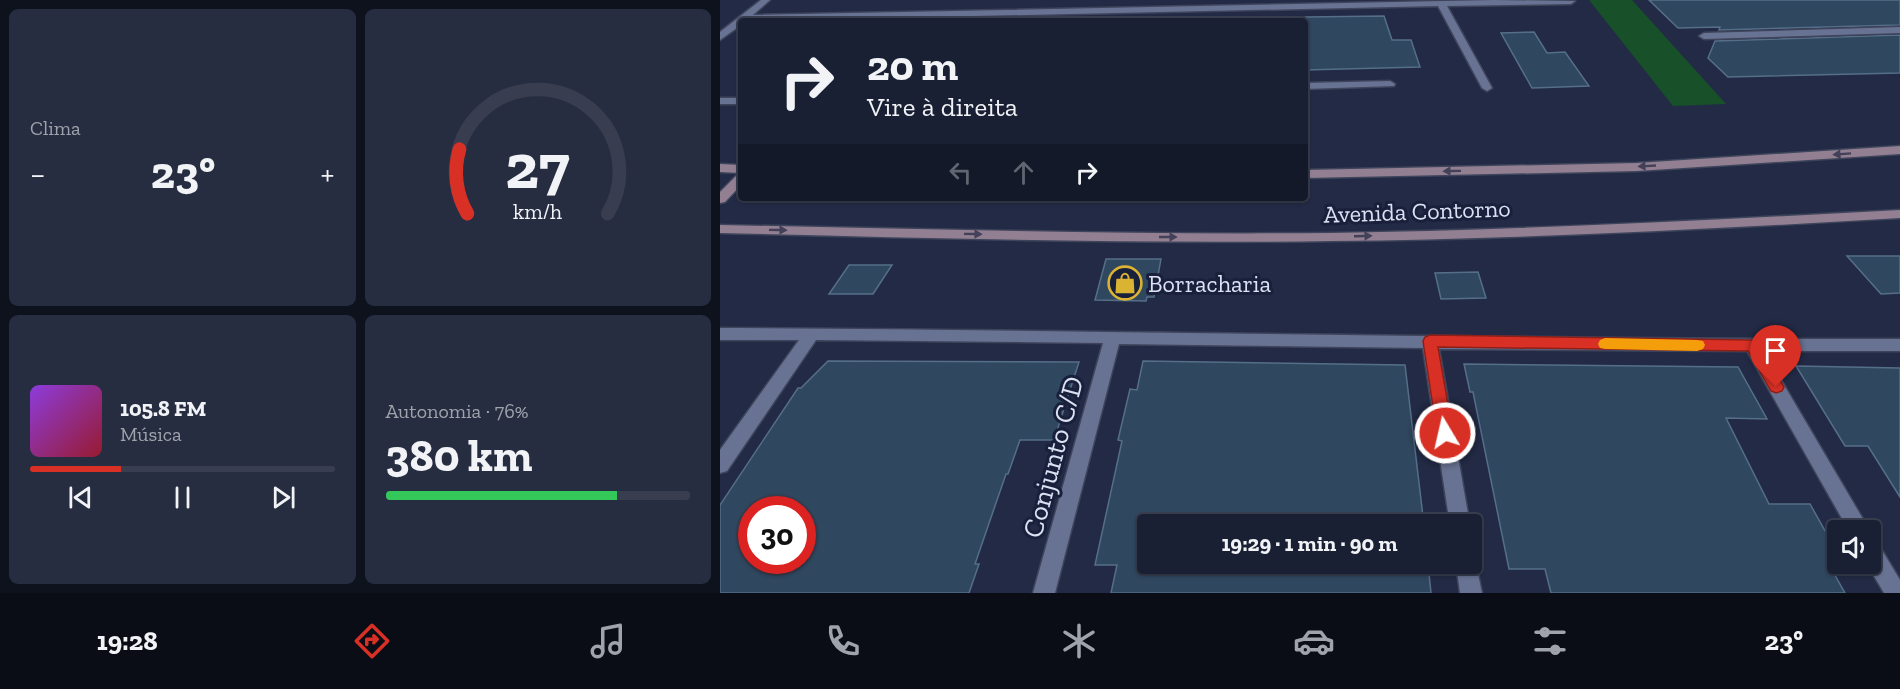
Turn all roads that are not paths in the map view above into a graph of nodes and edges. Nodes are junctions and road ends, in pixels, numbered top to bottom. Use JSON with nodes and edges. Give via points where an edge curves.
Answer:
{"nodes":[{"id":1,"x":766,"y":0,"type":"edge"},
{"id":2,"x":1571,"y":1,"type":"edge"},
{"id":3,"x":1441,"y":4,"type":"junction"},
{"id":4,"x":744,"y":18,"type":"joint"},
{"id":5,"x":738,"y":23,"type":"edge"},
{"id":6,"x":1900,"y":30,"type":"edge"},
{"id":7,"x":1704,"y":36,"type":"dead end"},
{"id":8,"x":720,"y":37,"type":"edge"},
{"id":9,"x":1390,"y":84,"type":"dead end"},
{"id":10,"x":1308,"y":86,"type":"edge"},
{"id":11,"x":1487,"y":88,"type":"dead end"},
{"id":12,"x":738,"y":101,"type":"edge"},
{"id":13,"x":720,"y":102,"type":"edge"},
{"id":14,"x":1900,"y":150,"type":"edge"},
{"id":15,"x":720,"y":168,"type":"edge"},
{"id":16,"x":738,"y":170,"type":"edge"},
{"id":17,"x":1308,"y":174,"type":"edge"},
{"id":18,"x":738,"y":181,"type":"edge"},
{"id":19,"x":720,"y":200,"type":"edge"},
{"id":20,"x":1900,"y":214,"type":"edge"},
{"id":21,"x":720,"y":229,"type":"edge"},
{"id":22,"x":720,"y":334,"type":"edge"},
{"id":23,"x":812,"y":334,"type":"junction"},
{"id":24,"x":1113,"y":336,"type":"junction"},
{"id":25,"x":1430,"y":341,"type":"junction"},
{"id":26,"x":1900,"y":345,"type":"edge"},
{"id":27,"x":1752,"y":346,"type":"junction"},
{"id":28,"x":720,"y":465,"type":"edge"},
{"id":29,"x":1458,"y":514,"type":"edge"},
{"id":30,"x":1854,"y":520,"type":"edge"},
{"id":31,"x":1881,"y":568,"type":"edge"},
{"id":32,"x":1468,"y":574,"type":"edge"},
{"id":33,"x":1044,"y":593,"type":"edge"},
{"id":34,"x":1471,"y":593,"type":"edge"},
{"id":35,"x":1896,"y":593,"type":"edge"}],
"edges":[{"from":1,"to":4,"type":"street"},
{"from":2,"to":3,"type":"street"},
{"from":3,"to":4,"type":"street"},
{"from":3,"to":11,"type":"street"},
{"from":5,"to":8,"type":"street"},
{"from":6,"to":7,"type":"street"},
{"from":9,"to":10,"type":"street"},
{"from":12,"to":13,"type":"street"},
{"from":14,"to":17,"type":"main road","name":"Avenida Contorno","one_way":true,"via":[[1637,167]]},
{"from":15,"to":16,"type":"main road"},
{"from":18,"to":19,"type":"main road"},
{"from":21,"to":20,"type":"main road","name":"Avenida Contorno","one_way":true,"via":[[1099,237],[1332,237]]},
{"from":22,"to":23,"type":"street"},
{"from":23,"to":24,"type":"street"},
{"from":23,"to":28,"type":"street"},
{"from":24,"to":25,"type":"street"},
{"from":24,"to":33,"type":"street","name":"Conjunto C/D"},
{"from":25,"to":27,"type":"street"},
{"from":25,"to":29,"type":"street"},
{"from":26,"to":27,"type":"street"},
{"from":27,"to":30,"type":"street"},
{"from":31,"to":35,"type":"street"},
{"from":32,"to":34,"type":"street"}]}
